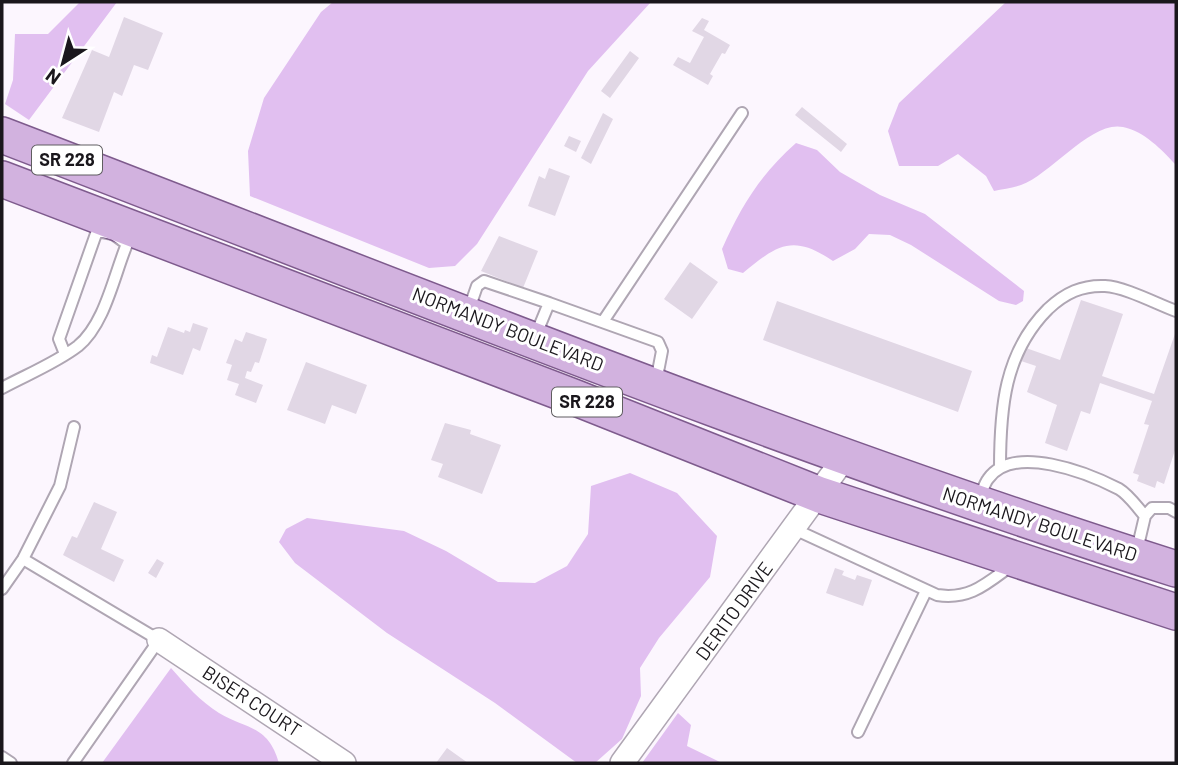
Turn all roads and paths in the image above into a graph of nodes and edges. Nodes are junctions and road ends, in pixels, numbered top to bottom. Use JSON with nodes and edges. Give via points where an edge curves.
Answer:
{"nodes":[{"id":1,"x":742,"y":113,"type":"dead end"},
{"id":2,"x":2,"y":135,"type":"edge"},
{"id":3,"x":2,"y":179,"type":"edge"},
{"id":4,"x":132,"y":185,"type":"junction"},
{"id":5,"x":116,"y":229,"type":"junction"},
{"id":6,"x":549,"y":303,"type":"junction"},
{"id":7,"x":1176,"y":311,"type":"edge"},
{"id":8,"x":481,"y":319,"type":"junction"},
{"id":9,"x":604,"y":320,"type":"junction"},
{"id":10,"x":534,"y":339,"type":"junction"},
{"id":11,"x":65,"y":354,"type":"junction"},
{"id":12,"x":483,"y":363,"type":"junction"},
{"id":13,"x":655,"y":385,"type":"junction"},
{"id":14,"x":2,"y":388,"type":"edge"},
{"id":15,"x":74,"y":427,"type":"dead end"},
{"id":16,"x":845,"y":457,"type":"junction"},
{"id":17,"x":1000,"y":468,"type":"junction"},
{"id":18,"x":820,"y":495,"type":"junction"},
{"id":19,"x":977,"y":504,"type":"junction"},
{"id":20,"x":1176,"y":512,"type":"edge"},
{"id":21,"x":1145,"y":516,"type":"junction"},
{"id":22,"x":794,"y":529,"type":"junction"},
{"id":23,"x":1135,"y":556,"type":"junction"},
{"id":24,"x":23,"y":559,"type":"junction"},
{"id":25,"x":1017,"y":561,"type":"junction"},
{"id":26,"x":1176,"y":569,"type":"edge"},
{"id":27,"x":2,"y":589,"type":"edge"},
{"id":28,"x":926,"y":591,"type":"junction"},
{"id":29,"x":1176,"y":612,"type":"edge"},
{"id":30,"x":159,"y":640,"type":"junction"},
{"id":31,"x":858,"y":732,"type":"dead end"},
{"id":32,"x":2,"y":757,"type":"edge"},
{"id":33,"x":11,"y":763,"type":"edge"},
{"id":34,"x":73,"y":763,"type":"edge"},
{"id":35,"x":344,"y":763,"type":"edge"},
{"id":36,"x":622,"y":763,"type":"edge"}],
"edges":[{"from":1,"to":9,"type":"lane"},
{"from":2,"to":4,"type":"main road","name":"NORMANDY BOULEVARD","number":"SR 228"},
{"from":3,"to":5,"type":"main road","name":"NORMANDY BOULEVARD","number":"SR 228"},
{"from":4,"to":5,"type":"main road"},
{"from":4,"to":8,"type":"main road","name":"NORMANDY BOULEVARD","number":"SR 228"},
{"from":5,"to":11,"type":"lane","via":[[127,244],[97,320],[80,344]]},
{"from":5,"to":11,"type":"lane","via":[[97,231],[59,339]]},
{"from":5,"to":12,"type":"main road","name":"NORMANDY BOULEVARD","number":"SR 228"},
{"from":6,"to":8,"type":"lane","via":[[484,281],[477,286]]},
{"from":6,"to":9,"type":"lane"},
{"from":6,"to":10,"type":"lane"},
{"from":7,"to":17,"type":"lane","via":[[1108,286],[1082,288],[1063,296],[1026,333],[1013,358],[1000,438]]},
{"from":8,"to":10,"type":"main road","name":"NORMANDY BOULEVARD","number":"SR 228"},
{"from":8,"to":12,"type":"main road"},
{"from":9,"to":13,"type":"lane","via":[[658,342],[662,351]]},
{"from":10,"to":13,"type":"main road","name":"NORMANDY BOULEVARD","number":"SR 228"},
{"from":11,"to":14,"type":"lane"},
{"from":12,"to":18,"type":"main road","name":"NORMANDY BOULEVARD","number":"SR 228"},
{"from":13,"to":16,"type":"main road","name":"NORMANDY BOULEVARD","number":"SR 228"},
{"from":15,"to":24,"type":"lane","via":[[60,486]]},
{"from":16,"to":18,"type":"street","name":"DERITO DRIVE"},
{"from":16,"to":19,"type":"main road","name":"NORMANDY BOULEVARD","number":"SR 228"},
{"from":17,"to":19,"type":"lane","via":[[988,478]]},
{"from":17,"to":21,"type":"lane","via":[[1034,461],[1056,466],[1121,490]]},
{"from":18,"to":22,"type":"street","name":"DERITO DRIVE"},
{"from":18,"to":25,"type":"main road","name":"NORMANDY BOULEVARD","number":"SR 228"},
{"from":19,"to":23,"type":"main road","name":"NORMANDY BOULEVARD","number":"SR 228"},
{"from":20,"to":21,"type":"lane","via":[[1158,506]]},
{"from":21,"to":23,"type":"lane"},
{"from":22,"to":28,"type":"lane"},
{"from":22,"to":36,"type":"street","name":"DERITO DRIVE"},
{"from":23,"to":26,"type":"main road","name":"NORMANDY BOULEVARD","number":"SR 228"},
{"from":24,"to":27,"type":"lane"},
{"from":24,"to":30,"type":"lane"},
{"from":25,"to":28,"type":"lane","via":[[974,594],[954,598]]},
{"from":25,"to":29,"type":"main road","name":"NORMANDY BOULEVARD","number":"SR 228"},
{"from":28,"to":31,"type":"lane"},
{"from":30,"to":34,"type":"lane"},
{"from":30,"to":35,"type":"street","name":"BISER COURT"},
{"from":32,"to":33,"type":"lane"}]}
